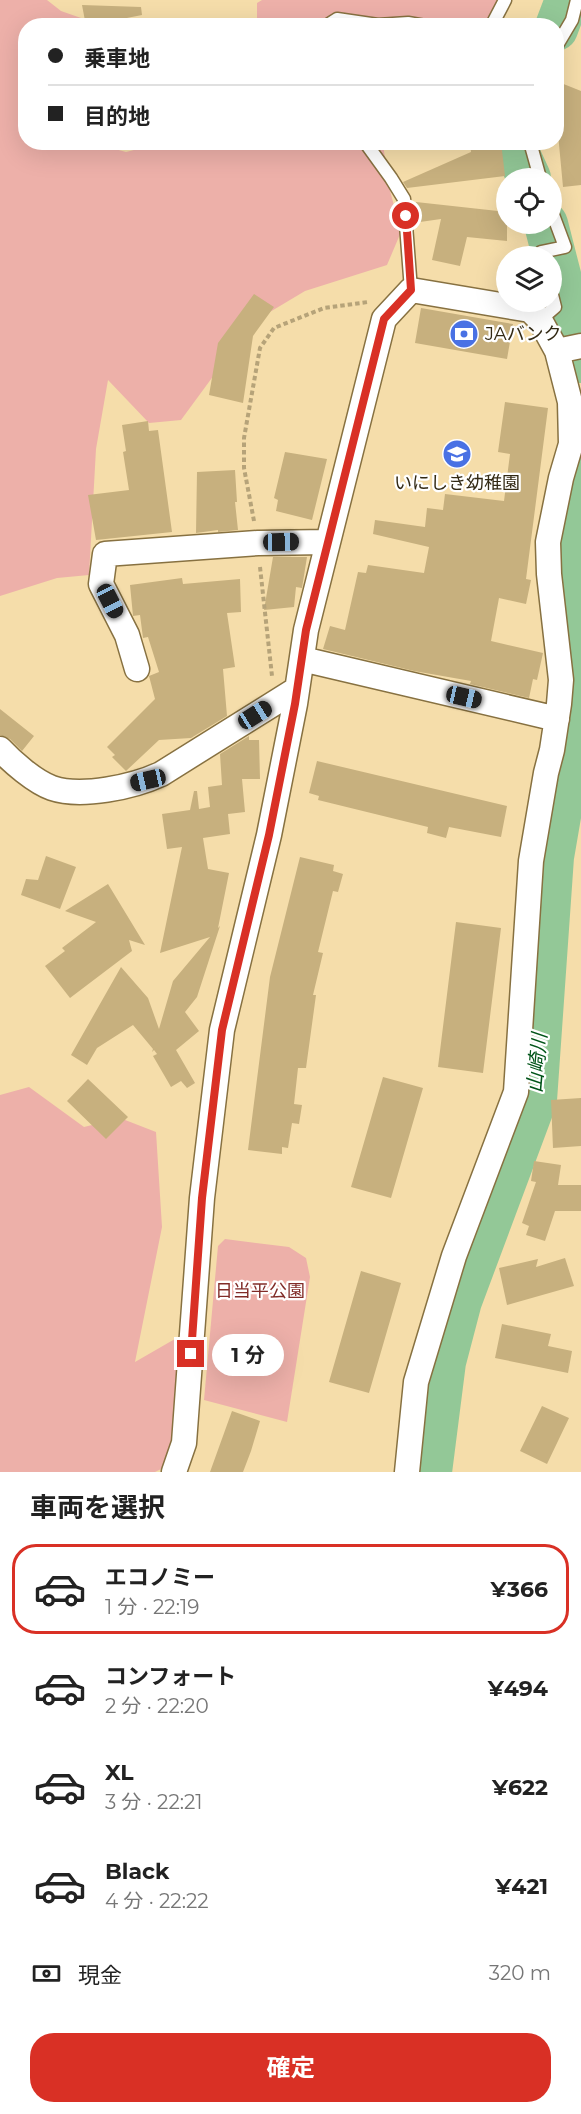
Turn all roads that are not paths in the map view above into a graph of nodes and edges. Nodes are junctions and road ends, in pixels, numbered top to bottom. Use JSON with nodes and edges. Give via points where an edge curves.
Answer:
{"nodes":[{"id":1,"x":505,"y":0,"type":"edge"},
{"id":2,"x":577,"y":0,"type":"edge"},
{"id":3,"x":496,"y":18,"type":"edge"},
{"id":4,"x":564,"y":34,"type":"edge"},
{"id":5,"x":371,"y":150,"type":"edge"},
{"id":6,"x":532,"y":150,"type":"edge"},
{"id":7,"x":537,"y":168,"type":"edge"},
{"id":8,"x":560,"y":234,"type":"edge"},
{"id":9,"x":562,"y":248,"type":"edge"},
{"id":10,"x":411,"y":290,"type":"junction"},
{"id":11,"x":549,"y":312,"type":"edge"},
{"id":12,"x":540,"y":320,"type":"junction"},
{"id":13,"x":581,"y":346,"type":"edge"},
{"id":14,"x":557,"y":351,"type":"junction"},
{"id":15,"x":328,"y":542,"type":"junction"},
{"id":16,"x":302,"y":659,"type":"junction"},
{"id":17,"x":137,"y":669,"type":"dead end"},
{"id":18,"x":297,"y":689,"type":"junction"},
{"id":19,"x":557,"y":719,"type":"junction"},
{"id":20,"x":0,"y":749,"type":"edge"},
{"id":21,"x":174,"y":1472,"type":"edge"},
{"id":22,"x":407,"y":1472,"type":"edge"}],
"edges":[{"from":1,"to":3,"type":"lane"},
{"from":2,"to":4,"type":"lane"},
{"from":5,"to":10,"type":"lane","via":[[404,199]]},
{"from":6,"to":7,"type":"lane"},
{"from":8,"to":9,"type":"lane","via":[[565,247]]},
{"from":10,"to":12,"type":"street","via":[[530,310]]},
{"from":10,"to":15,"type":"street","via":[[384,319]]},
{"from":11,"to":12,"type":"lane"},
{"from":12,"to":14,"type":"street"},
{"from":13,"to":14,"type":"street"},
{"from":14,"to":19,"type":"street","via":[[570,402],[571,444],[548,542],[561,680]]},
{"from":15,"to":16,"type":"street"},
{"from":15,"to":17,"type":"street","via":[[105,554],[101,584],[127,635]]},
{"from":16,"to":18,"type":"street"},
{"from":16,"to":19,"type":"street"},
{"from":18,"to":20,"type":"street","via":[[161,774],[116,788],[75,792],[51,788]]},
{"from":18,"to":21,"type":"street","via":[[269,835],[222,1030],[202,1198],[184,1443]]},
{"from":19,"to":22,"type":"street","via":[[531,861],[516,1092],[454,1257],[416,1382]]}]}
